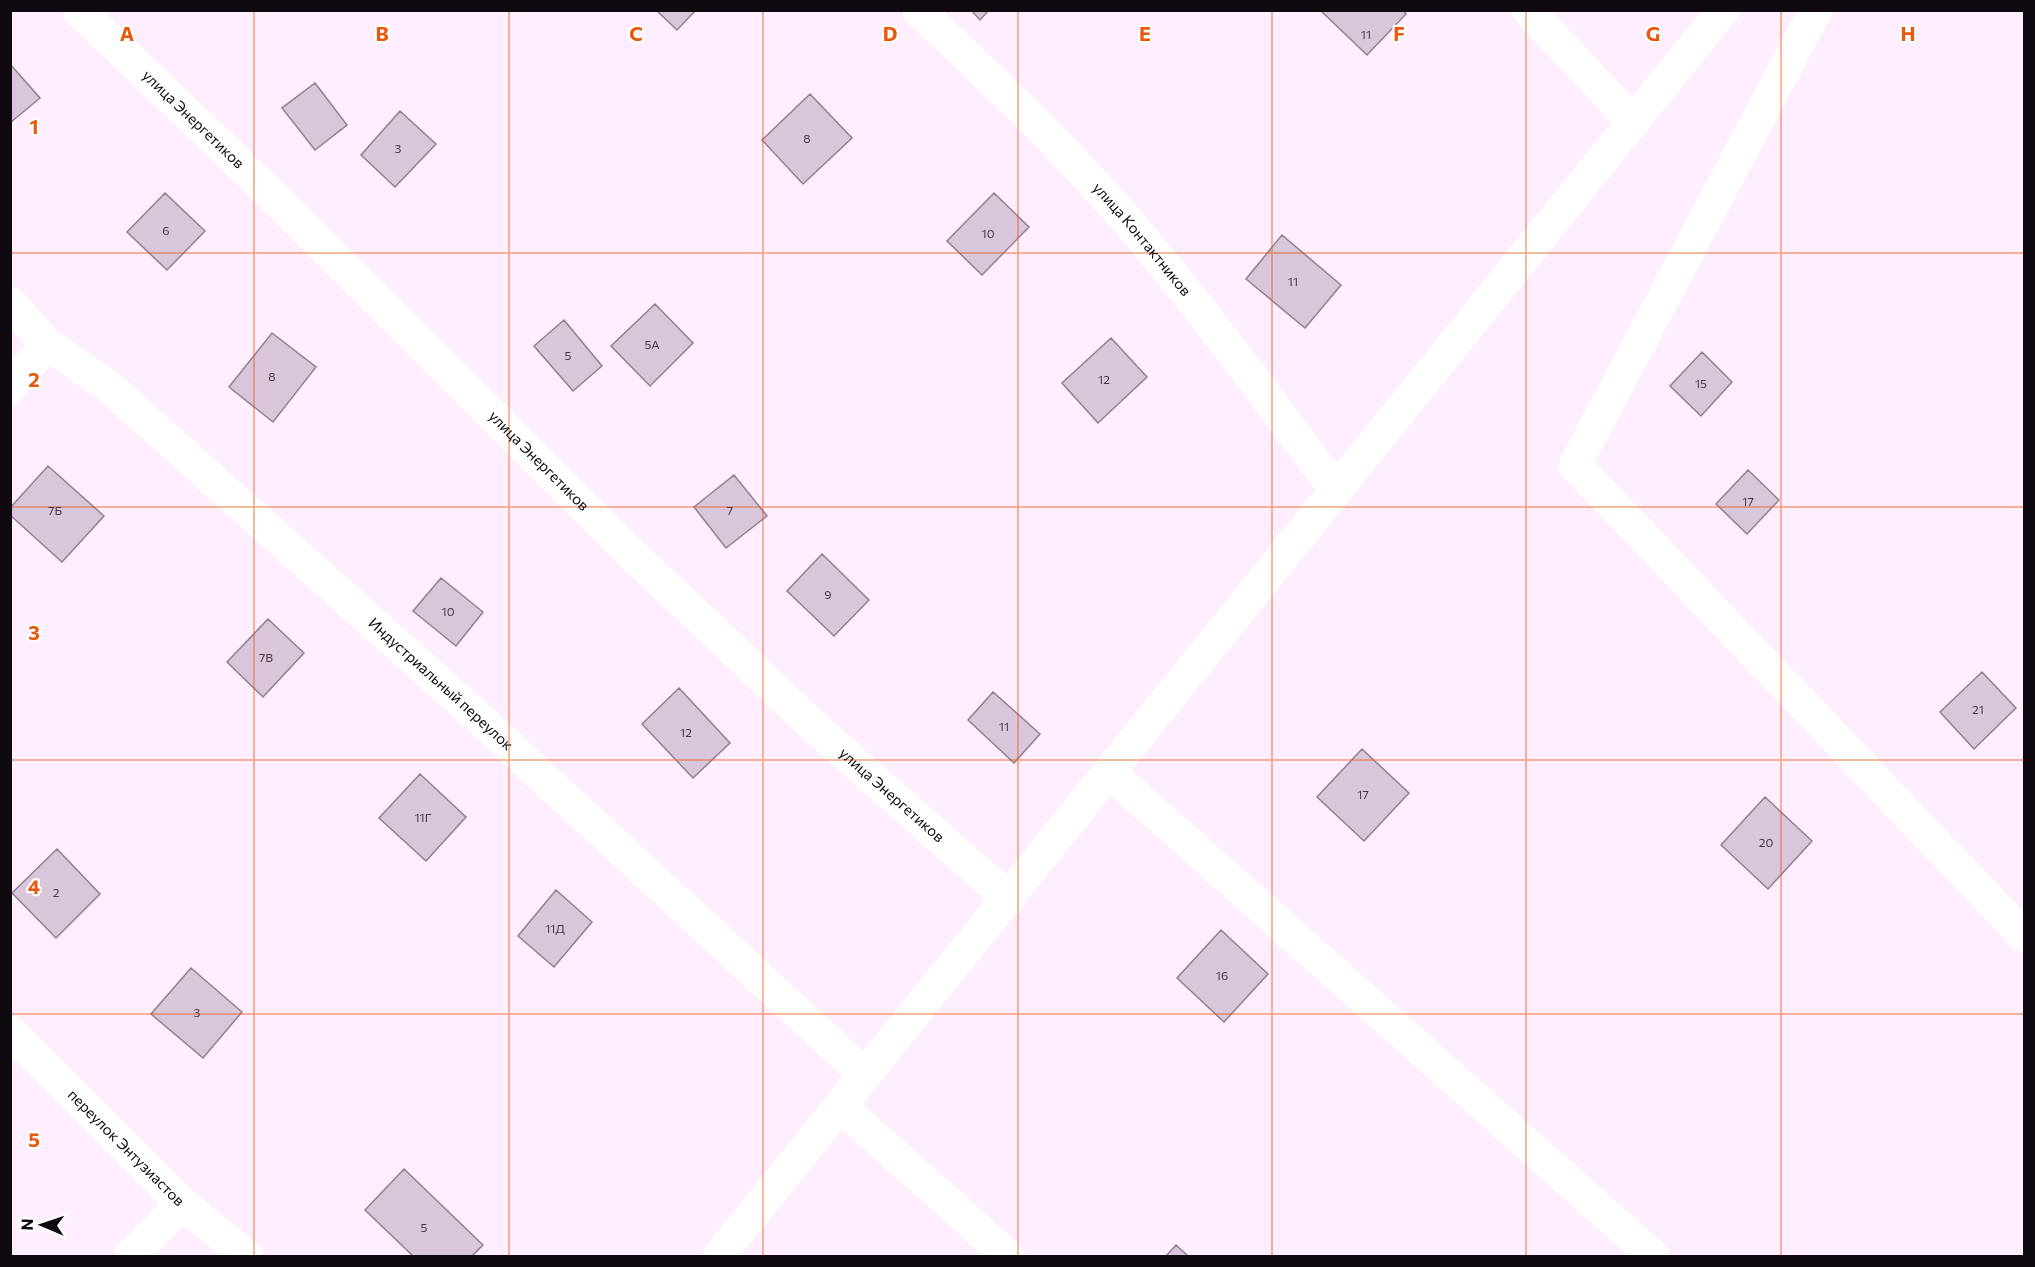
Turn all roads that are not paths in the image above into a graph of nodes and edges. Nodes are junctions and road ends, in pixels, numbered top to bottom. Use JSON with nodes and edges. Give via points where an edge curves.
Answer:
{"nodes":[{"id":1,"x":79,"y":10,"type":"edge"},
{"id":2,"x":919,"y":10,"type":"edge"},
{"id":3,"x":1528,"y":10,"type":"edge"},
{"id":4,"x":1723,"y":10,"type":"edge"},
{"id":5,"x":1816,"y":10,"type":"edge"},
{"id":6,"x":1633,"y":122,"type":"junction"},
{"id":7,"x":10,"y":303,"type":"edge"},
{"id":8,"x":47,"y":344,"type":"junction"},
{"id":9,"x":10,"y":388,"type":"edge"},
{"id":10,"x":1336,"y":490,"type":"junction"},
{"id":11,"x":1110,"y":773,"type":"junction"},
{"id":12,"x":1009,"y":899,"type":"junction"},
{"id":13,"x":2025,"y":936,"type":"edge"},
{"id":14,"x":10,"y":1032,"type":"edge"},
{"id":15,"x":865,"y":1075,"type":"junction"},
{"id":16,"x":840,"y":1106,"type":"junction"},
{"id":17,"x":182,"y":1204,"type":"junction"},
{"id":18,"x":130,"y":1257,"type":"edge"},
{"id":19,"x":247,"y":1257,"type":"edge"},
{"id":20,"x":719,"y":1257,"type":"edge"},
{"id":21,"x":1008,"y":1257,"type":"edge"},
{"id":22,"x":1653,"y":1257,"type":"edge"}],
"edges":[{"from":1,"to":12,"type":"street","name":"улица Энергетиков","via":[[286,209],[635,557],[819,731]]},
{"from":2,"to":10,"type":"street","name":"улица Контактников","via":[[1000,87],[1128,222],[1214,325]]},
{"from":3,"to":6,"type":"street"},
{"from":4,"to":6,"type":"street"},
{"from":5,"to":13,"type":"street","via":[[1575,465]]},
{"from":6,"to":10,"type":"street"},
{"from":7,"to":8,"type":"street","name":"Индустриальный переулок"},
{"from":8,"to":9,"type":"street"},
{"from":8,"to":15,"type":"street","name":"Индустриальный переулок","via":[[108,386],[450,691]]},
{"from":10,"to":11,"type":"street"},
{"from":11,"to":12,"type":"street"},
{"from":11,"to":22,"type":"street"},
{"from":12,"to":15,"type":"street"},
{"from":14,"to":17,"type":"street","name":"переулок Энтузиастов"},
{"from":15,"to":16,"type":"street"},
{"from":16,"to":20,"type":"street"},
{"from":16,"to":21,"type":"street"},
{"from":17,"to":18,"type":"street"},
{"from":17,"to":19,"type":"street","name":"переулок Энтузиастов"}]}
